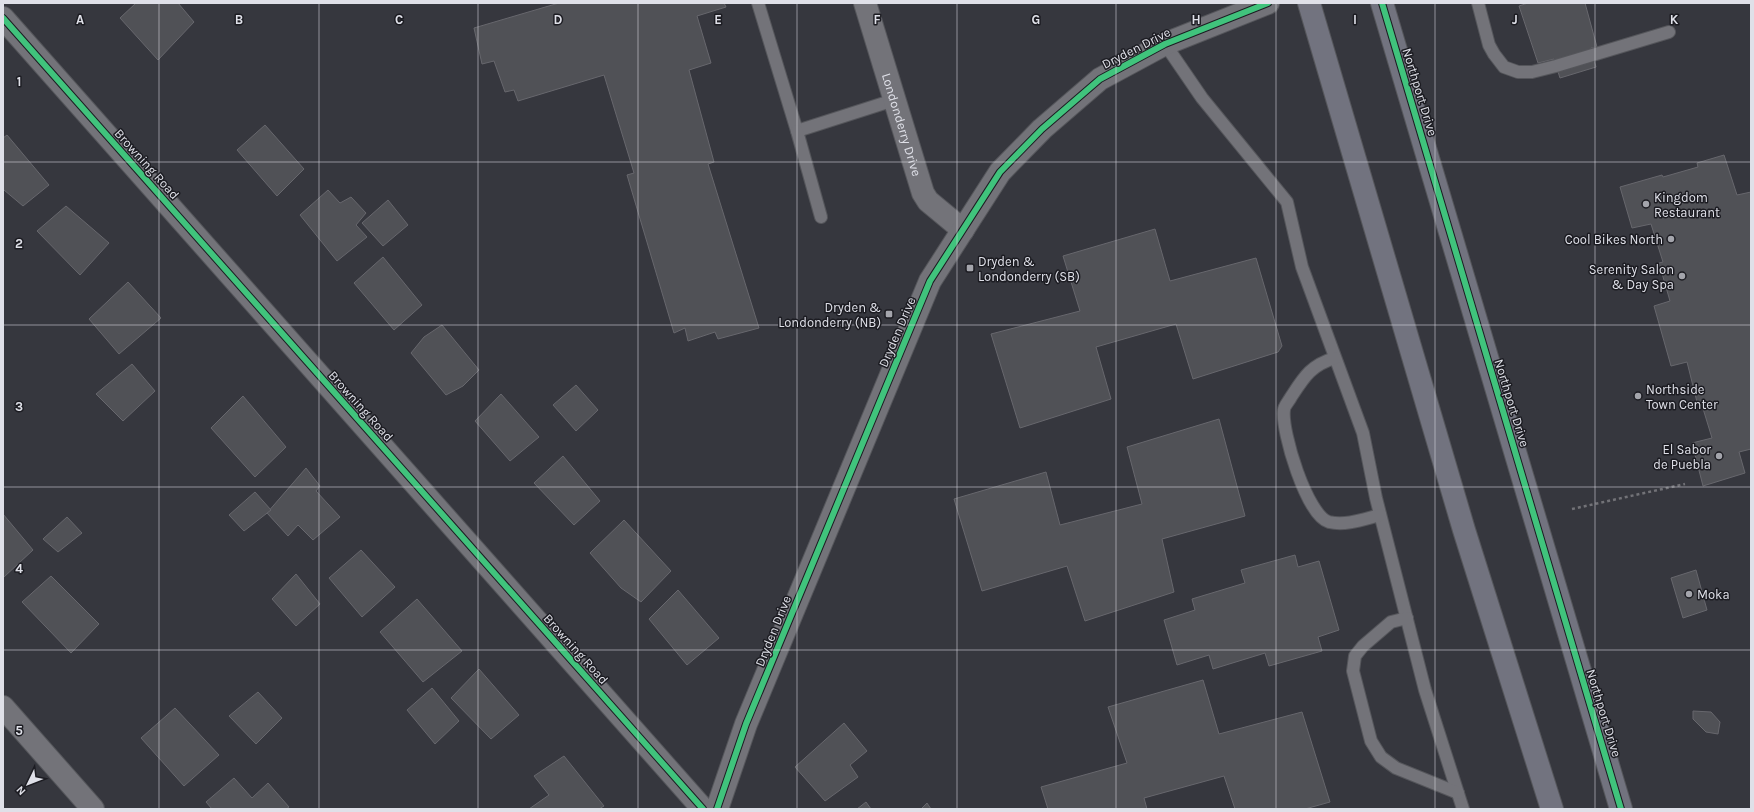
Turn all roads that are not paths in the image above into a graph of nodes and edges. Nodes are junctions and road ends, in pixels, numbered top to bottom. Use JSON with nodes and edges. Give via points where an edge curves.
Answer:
{"nodes":[{"id":1,"x":758,"y":3,"type":"edge"},
{"id":2,"x":865,"y":3,"type":"edge"},
{"id":3,"x":1268,"y":3,"type":"edge"},
{"id":4,"x":1309,"y":3,"type":"edge"},
{"id":5,"x":1382,"y":3,"type":"edge"},
{"id":6,"x":1478,"y":3,"type":"edge"},
{"id":7,"x":7,"y":32,"type":"edge"},
{"id":8,"x":1669,"y":32,"type":"dead end"},
{"id":9,"x":1165,"y":44,"type":"junction"},
{"id":10,"x":894,"y":100,"type":"junction"},
{"id":11,"x":797,"y":130,"type":"junction"},
{"id":12,"x":821,"y":217,"type":"dead end"},
{"id":13,"x":963,"y":230,"type":"junction"},
{"id":14,"x":1335,"y":358,"type":"junction"},
{"id":15,"x":1380,"y":515,"type":"junction"},
{"id":16,"x":1407,"y":618,"type":"junction"},
{"id":17,"x":3,"y":707,"type":"edge"},
{"id":18,"x":1458,"y":793,"type":"junction"},
{"id":19,"x":1549,"y":800,"type":"edge"},
{"id":20,"x":94,"y":809,"type":"edge"},
{"id":21,"x":703,"y":809,"type":"edge"},
{"id":22,"x":717,"y":809,"type":"edge"},
{"id":23,"x":1463,"y":809,"type":"edge"},
{"id":24,"x":1561,"y":809,"type":"edge"},
{"id":25,"x":1621,"y":809,"type":"edge"}],
"edges":[{"from":1,"to":11,"type":"lane"},
{"from":2,"to":10,"type":"street","name":"Londonderry Drive"},
{"from":3,"to":9,"type":"street","name":"Dryden Drive"},
{"from":4,"to":19,"type":"main road","via":[[1464,530]]},
{"from":5,"to":25,"type":"main road","name":"Northport Drive"},
{"from":6,"to":8,"type":"lane","via":[[1489,45],[1494,54],[1504,67],[1518,72],[1532,72],[1556,66]]},
{"from":7,"to":21,"type":"street","name":"Browning Road"},
{"from":9,"to":13,"type":"street","name":"Dryden Drive","via":[[1100,79],[1042,129],[1000,172]]},
{"from":9,"to":14,"type":"lane","via":[[1202,98],[1287,202],[1302,267]]},
{"from":10,"to":11,"type":"lane"},
{"from":10,"to":13,"type":"street","name":"Londonderry Drive","via":[[923,193],[928,201]]},
{"from":11,"to":12,"type":"lane"},
{"from":13,"to":22,"type":"street","name":"Dryden Drive","via":[[930,281],[746,724]]},
{"from":14,"to":15,"type":"lane","via":[[1362,433]]},
{"from":14,"to":15,"type":"lane","via":[[1315,366],[1305,376],[1284,409],[1285,434],[1307,497],[1317,514],[1328,522],[1344,523]]},
{"from":15,"to":16,"type":"lane"},
{"from":16,"to":18,"type":"lane","via":[[1425,690]]},
{"from":16,"to":18,"type":"lane","via":[[1391,622],[1355,656],[1353,671],[1371,741],[1381,757],[1396,768]]},
{"from":17,"to":20,"type":"street"},
{"from":18,"to":23,"type":"lane"},
{"from":19,"to":24,"type":"main road"}]}
